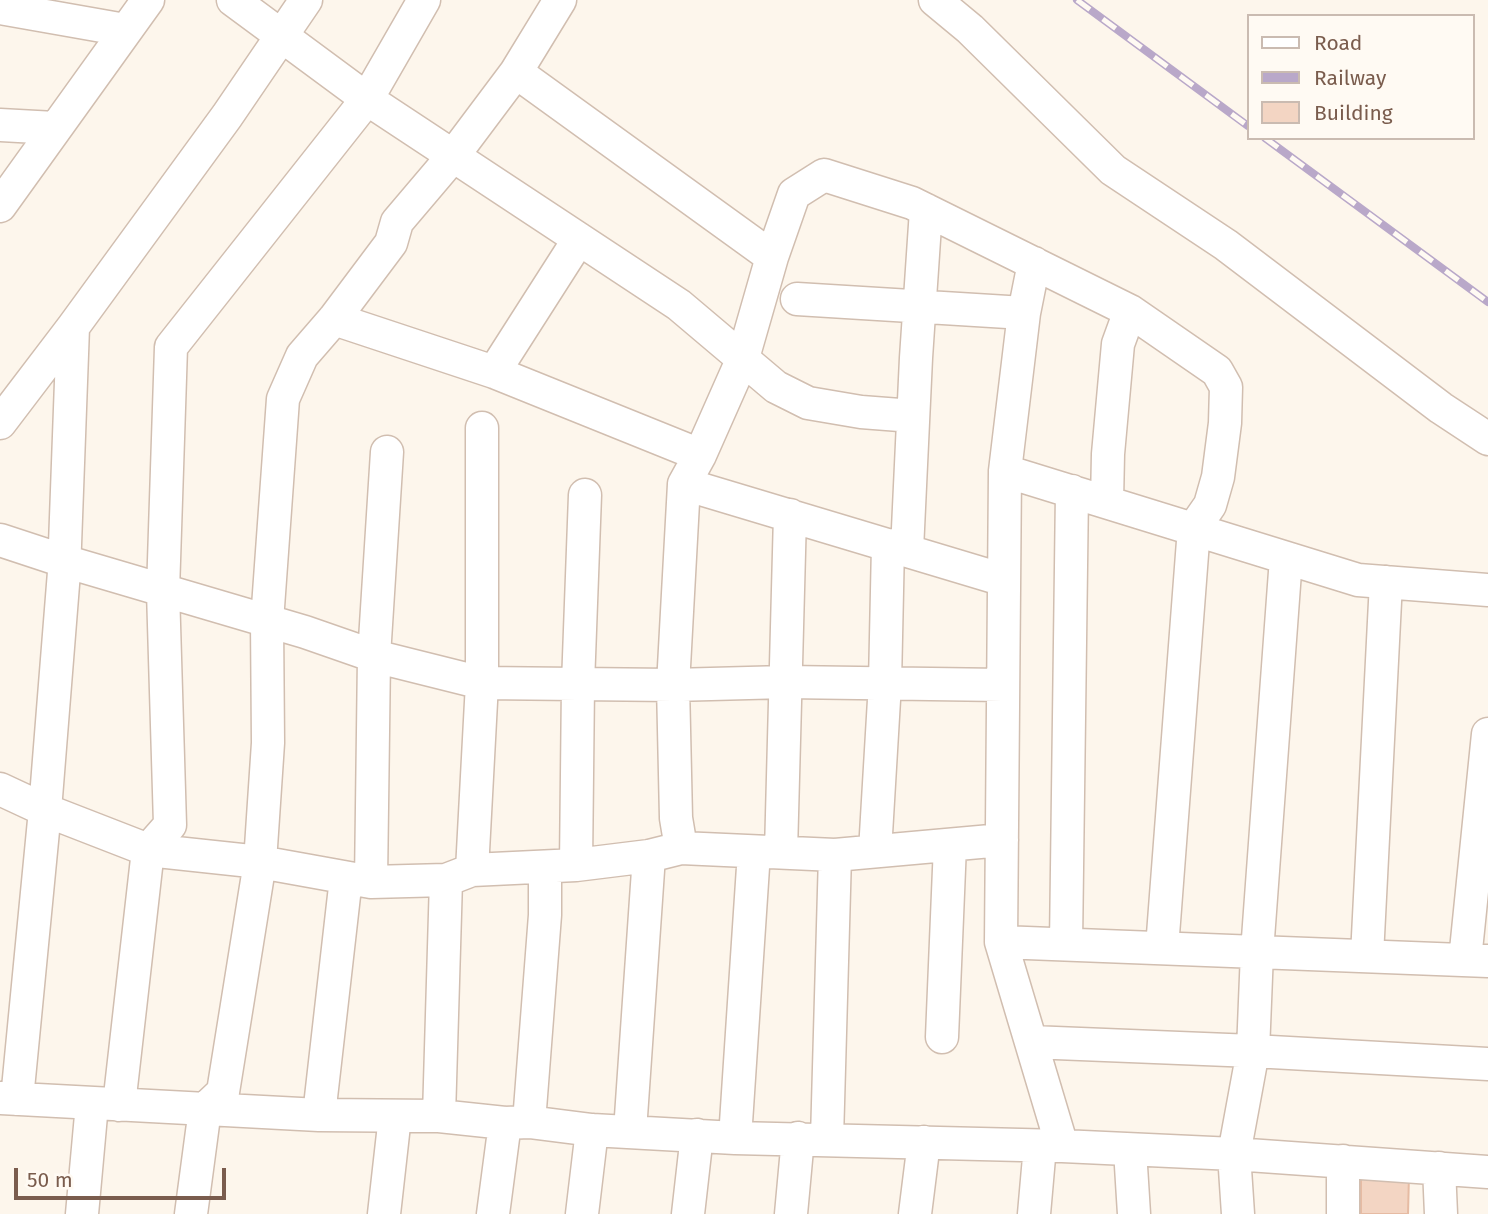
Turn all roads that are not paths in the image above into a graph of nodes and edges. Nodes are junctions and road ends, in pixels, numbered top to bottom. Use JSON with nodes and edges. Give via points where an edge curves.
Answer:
{"nodes":[{"id":1,"x":148,"y":0,"type":"edge"},
{"id":2,"x":233,"y":0,"type":"edge"},
{"id":3,"x":306,"y":0,"type":"edge"},
{"id":4,"x":424,"y":0,"type":"edge"},
{"id":5,"x":560,"y":0,"type":"edge"},
{"id":6,"x":935,"y":0,"type":"edge"},
{"id":7,"x":0,"y":8,"type":"edge"},
{"id":8,"x":125,"y":30,"type":"junction"},
{"id":9,"x":280,"y":36,"type":"junction"},
{"id":10,"x":516,"y":72,"type":"junction"},
{"id":11,"x":367,"y":99,"type":"junction"},
{"id":12,"x":0,"y":125,"type":"edge"},
{"id":13,"x":55,"y":128,"type":"junction"},
{"id":14,"x":453,"y":156,"type":"junction"},
{"id":15,"x":0,"y":206,"type":"edge"},
{"id":16,"x":926,"y":210,"type":"junction"},
{"id":17,"x":579,"y":239,"type":"junction"},
{"id":18,"x":772,"y":257,"type":"junction"},
{"id":19,"x":1034,"y":263,"type":"junction"},
{"id":20,"x":797,"y":299,"type":"dead end"},
{"id":21,"x":919,"y":307,"type":"junction"},
{"id":22,"x":1130,"y":311,"type":"junction"},
{"id":23,"x":1024,"y":313,"type":"junction"},
{"id":24,"x":334,"y":319,"type":"junction"},
{"id":25,"x":73,"y":327,"type":"junction"},
{"id":26,"x":743,"y":358,"type":"junction"},
{"id":27,"x":494,"y":372,"type":"junction"},
{"id":28,"x":913,"y":416,"type":"junction"},
{"id":29,"x":0,"y":422,"type":"edge"},
{"id":30,"x":482,"y":428,"type":"dead end"},
{"id":31,"x":1488,"y":439,"type":"edge"},
{"id":32,"x":387,"y":452,"type":"dead end"},
{"id":33,"x":700,"y":455,"type":"junction"},
{"id":34,"x":1005,"y":471,"type":"junction"},
{"id":35,"x":684,"y":484,"type":"junction"},
{"id":36,"x":1072,"y":491,"type":"junction"},
{"id":37,"x":585,"y":495,"type":"dead end"},
{"id":38,"x":1107,"y":502,"type":"junction"},
{"id":39,"x":790,"y":515,"type":"junction"},
{"id":40,"x":1194,"y":528,"type":"junction"},
{"id":41,"x":0,"y":540,"type":"edge"},
{"id":42,"x":898,"y":548,"type":"junction"},
{"id":43,"x":1286,"y":558,"type":"junction"},
{"id":44,"x":64,"y":561,"type":"junction"},
{"id":45,"x":1004,"y":580,"type":"junction"},
{"id":46,"x":1386,"y":582,"type":"junction"},
{"id":47,"x":163,"y":590,"type":"junction"},
{"id":48,"x":1488,"y":590,"type":"edge"},
{"id":49,"x":267,"y":621,"type":"junction"},
{"id":50,"x":374,"y":656,"type":"junction"},
{"id":51,"x":786,"y":682,"type":"junction"},
{"id":52,"x":482,"y":683,"type":"junction"},
{"id":53,"x":578,"y":684,"type":"junction"},
{"id":54,"x":885,"y":684,"type":"junction"},
{"id":55,"x":673,"y":685,"type":"junction"},
{"id":56,"x":1003,"y":685,"type":"junction"},
{"id":57,"x":1488,"y":734,"type":"edge"},
{"id":58,"x":0,"y":789,"type":"edge"},
{"id":59,"x":45,"y":810,"type":"junction"},
{"id":60,"x":1002,"y":840,"type":"junction"},
{"id":61,"x":950,"y":845,"type":"junction"},
{"id":62,"x":681,"y":848,"type":"junction"},
{"id":63,"x":148,"y":850,"type":"junction"},
{"id":64,"x":875,"y":851,"type":"junction"},
{"id":65,"x":767,"y":852,"type":"junction"},
{"id":66,"x":835,"y":855,"type":"junction"},
{"id":67,"x":649,"y":856,"type":"junction"},
{"id":68,"x":260,"y":862,"type":"junction"},
{"id":69,"x":561,"y":866,"type":"junction"},
{"id":70,"x":459,"y":875,"type":"junction"},
{"id":71,"x":358,"y":880,"type":"junction"},
{"id":72,"x":1001,"y":942,"type":"junction"},
{"id":73,"x":1066,"y":944,"type":"junction"},
{"id":74,"x":1162,"y":948,"type":"junction"},
{"id":75,"x":1257,"y":952,"type":"junction"},
{"id":76,"x":1367,"y":956,"type":"junction"},
{"id":77,"x":1477,"y":961,"type":"edge"},
{"id":78,"x":942,"y":1037,"type":"dead end"},
{"id":79,"x":1031,"y":1042,"type":"junction"},
{"id":80,"x":1253,"y":1051,"type":"junction"},
{"id":81,"x":1488,"y":1064,"type":"edge"},
{"id":82,"x":9,"y":1099,"type":"edge"},
{"id":83,"x":105,"y":1105,"type":"junction"},
{"id":84,"x":205,"y":1110,"type":"junction"},
{"id":85,"x":319,"y":1115,"type":"junction"},
{"id":86,"x":395,"y":1116,"type":"junction"},
{"id":87,"x":439,"y":1116,"type":"junction"},
{"id":88,"x":517,"y":1122,"type":"junction"},
{"id":89,"x":592,"y":1130,"type":"junction"},
{"id":90,"x":629,"y":1131,"type":"junction"},
{"id":91,"x":697,"y":1135,"type":"junction"},
{"id":92,"x":735,"y":1138,"type":"junction"},
{"id":93,"x":813,"y":1139,"type":"junction"},
{"id":94,"x":924,"y":1142,"type":"junction"},
{"id":95,"x":1051,"y":1146,"type":"junction"},
{"id":96,"x":1130,"y":1150,"type":"junction"},
{"id":97,"x":1234,"y":1154,"type":"junction"},
{"id":98,"x":1343,"y":1161,"type":"junction"},
{"id":99,"x":1439,"y":1168,"type":"junction"},
{"id":100,"x":1488,"y":1172,"type":"edge"},
{"id":101,"x":82,"y":1214,"type":"edge"},
{"id":102,"x":191,"y":1214,"type":"edge"},
{"id":103,"x":384,"y":1214,"type":"edge"},
{"id":104,"x":492,"y":1214,"type":"edge"},
{"id":105,"x":582,"y":1214,"type":"edge"},
{"id":106,"x":688,"y":1214,"type":"edge"},
{"id":107,"x":792,"y":1214,"type":"edge"},
{"id":108,"x":915,"y":1214,"type":"edge"},
{"id":109,"x":1034,"y":1214,"type":"edge"},
{"id":110,"x":1135,"y":1214,"type":"edge"},
{"id":111,"x":1238,"y":1214,"type":"edge"},
{"id":112,"x":1343,"y":1214,"type":"edge"},
{"id":113,"x":1441,"y":1214,"type":"edge"}],
"edges":[{"from":1,"to":8,"type":"street"},
{"from":2,"to":9,"type":"street"},
{"from":3,"to":9,"type":"street"},
{"from":4,"to":11,"type":"street"},
{"from":5,"to":10,"type":"street"},
{"from":6,"to":31,"type":"street","via":[[1113,170],[1226,245]]},
{"from":7,"to":8,"type":"street"},
{"from":8,"to":13,"type":"street"},
{"from":9,"to":11,"type":"street"},
{"from":9,"to":25,"type":"street","via":[[228,116]]},
{"from":10,"to":14,"type":"street"},
{"from":10,"to":18,"type":"street"},
{"from":11,"to":14,"type":"street"},
{"from":11,"to":47,"type":"street","via":[[171,347]]},
{"from":12,"to":13,"type":"street"},
{"from":13,"to":15,"type":"street"},
{"from":14,"to":17,"type":"street"},
{"from":14,"to":24,"type":"street","via":[[397,222],[391,243]]},
{"from":16,"to":18,"type":"street","via":[[824,175],[794,194]]},
{"from":16,"to":19,"type":"street"},
{"from":16,"to":21,"type":"street"},
{"from":17,"to":26,"type":"street","via":[[678,305]]},
{"from":17,"to":27,"type":"street"},
{"from":18,"to":26,"type":"street"},
{"from":19,"to":22,"type":"street"},
{"from":19,"to":23,"type":"street"},
{"from":20,"to":21,"type":"street"},
{"from":21,"to":23,"type":"street"},
{"from":21,"to":28,"type":"street"},
{"from":22,"to":38,"type":"street","via":[[1118,344]]},
{"from":22,"to":40,"type":"street","via":[[1217,371],[1226,387],[1218,477],[1210,505]]},
{"from":23,"to":34,"type":"street"},
{"from":24,"to":27,"type":"street"},
{"from":24,"to":49,"type":"street","via":[[302,356],[283,399]]},
{"from":25,"to":29,"type":"street"},
{"from":25,"to":44,"type":"street"},
{"from":26,"to":28,"type":"street","via":[[776,387],[808,403]]},
{"from":26,"to":33,"type":"street"},
{"from":27,"to":33,"type":"street"},
{"from":28,"to":42,"type":"street"},
{"from":30,"to":52,"type":"street"},
{"from":32,"to":50,"type":"street"},
{"from":33,"to":35,"type":"street"},
{"from":34,"to":36,"type":"street"},
{"from":34,"to":45,"type":"street"},
{"from":35,"to":39,"type":"street"},
{"from":35,"to":55,"type":"street"},
{"from":36,"to":38,"type":"street"},
{"from":36,"to":73,"type":"street"},
{"from":37,"to":53,"type":"street"},
{"from":38,"to":40,"type":"street"},
{"from":39,"to":42,"type":"street"},
{"from":39,"to":51,"type":"street"},
{"from":40,"to":43,"type":"street"},
{"from":40,"to":74,"type":"street"},
{"from":41,"to":44,"type":"street"},
{"from":42,"to":45,"type":"street"},
{"from":42,"to":54,"type":"street"},
{"from":43,"to":46,"type":"street","via":[[1357,580]]},
{"from":43,"to":75,"type":"street"},
{"from":44,"to":47,"type":"street"},
{"from":44,"to":59,"type":"street"},
{"from":45,"to":56,"type":"street"},
{"from":46,"to":48,"type":"street"},
{"from":46,"to":76,"type":"street"},
{"from":47,"to":49,"type":"street"},
{"from":47,"to":63,"type":"street","via":[[170,825]]},
{"from":49,"to":50,"type":"street"},
{"from":49,"to":68,"type":"street","via":[[268,743]]},
{"from":50,"to":52,"type":"street"},
{"from":50,"to":71,"type":"street"},
{"from":51,"to":54,"type":"street"},
{"from":51,"to":55,"type":"street"},
{"from":51,"to":65,"type":"street"},
{"from":52,"to":53,"type":"street"},
{"from":52,"to":70,"type":"street"},
{"from":53,"to":55,"type":"street"},
{"from":53,"to":69,"type":"street"},
{"from":54,"to":56,"type":"street"},
{"from":54,"to":64,"type":"street"},
{"from":55,"to":62,"type":"street","via":[[676,818]]},
{"from":56,"to":60,"type":"street"},
{"from":57,"to":77,"type":"street"},
{"from":58,"to":59,"type":"street"},
{"from":59,"to":63,"type":"street"},
{"from":59,"to":82,"type":"street"},
{"from":60,"to":61,"type":"street"},
{"from":60,"to":72,"type":"street"},
{"from":61,"to":64,"type":"street"},
{"from":61,"to":78,"type":"street"},
{"from":62,"to":65,"type":"street"},
{"from":62,"to":67,"type":"street"},
{"from":63,"to":68,"type":"street"},
{"from":63,"to":83,"type":"street"},
{"from":64,"to":66,"type":"street"},
{"from":65,"to":66,"type":"street"},
{"from":65,"to":92,"type":"street"},
{"from":66,"to":93,"type":"street"},
{"from":67,"to":69,"type":"street"},
{"from":67,"to":90,"type":"street"},
{"from":68,"to":71,"type":"street"},
{"from":68,"to":84,"type":"street","via":[[223,1092]]},
{"from":69,"to":70,"type":"street"},
{"from":69,"to":88,"type":"street","via":[[545,915]]},
{"from":70,"to":71,"type":"street"},
{"from":70,"to":87,"type":"street"},
{"from":71,"to":85,"type":"street"},
{"from":72,"to":73,"type":"street"},
{"from":72,"to":79,"type":"street"},
{"from":73,"to":74,"type":"street"},
{"from":74,"to":75,"type":"street"},
{"from":75,"to":76,"type":"street"},
{"from":75,"to":80,"type":"street"},
{"from":76,"to":77,"type":"street"},
{"from":79,"to":80,"type":"street"},
{"from":79,"to":95,"type":"street"},
{"from":80,"to":81,"type":"street"},
{"from":80,"to":97,"type":"street"},
{"from":82,"to":83,"type":"street"},
{"from":83,"to":84,"type":"street"},
{"from":83,"to":101,"type":"street"},
{"from":84,"to":85,"type":"street"},
{"from":84,"to":102,"type":"street"},
{"from":85,"to":86,"type":"street"},
{"from":86,"to":87,"type":"street"},
{"from":86,"to":103,"type":"street"},
{"from":87,"to":88,"type":"street"},
{"from":88,"to":89,"type":"street"},
{"from":88,"to":104,"type":"street"},
{"from":89,"to":90,"type":"street"},
{"from":89,"to":105,"type":"street"},
{"from":90,"to":91,"type":"street"},
{"from":91,"to":92,"type":"street"},
{"from":91,"to":106,"type":"street"},
{"from":92,"to":93,"type":"street"},
{"from":93,"to":94,"type":"street"},
{"from":93,"to":107,"type":"street"},
{"from":94,"to":95,"type":"street"},
{"from":94,"to":108,"type":"street"},
{"from":95,"to":96,"type":"street"},
{"from":95,"to":109,"type":"street"},
{"from":96,"to":97,"type":"street"},
{"from":96,"to":110,"type":"street"},
{"from":97,"to":98,"type":"street"},
{"from":97,"to":111,"type":"street"},
{"from":98,"to":99,"type":"street"},
{"from":98,"to":112,"type":"street"},
{"from":99,"to":100,"type":"street"},
{"from":99,"to":113,"type":"street"}]}
